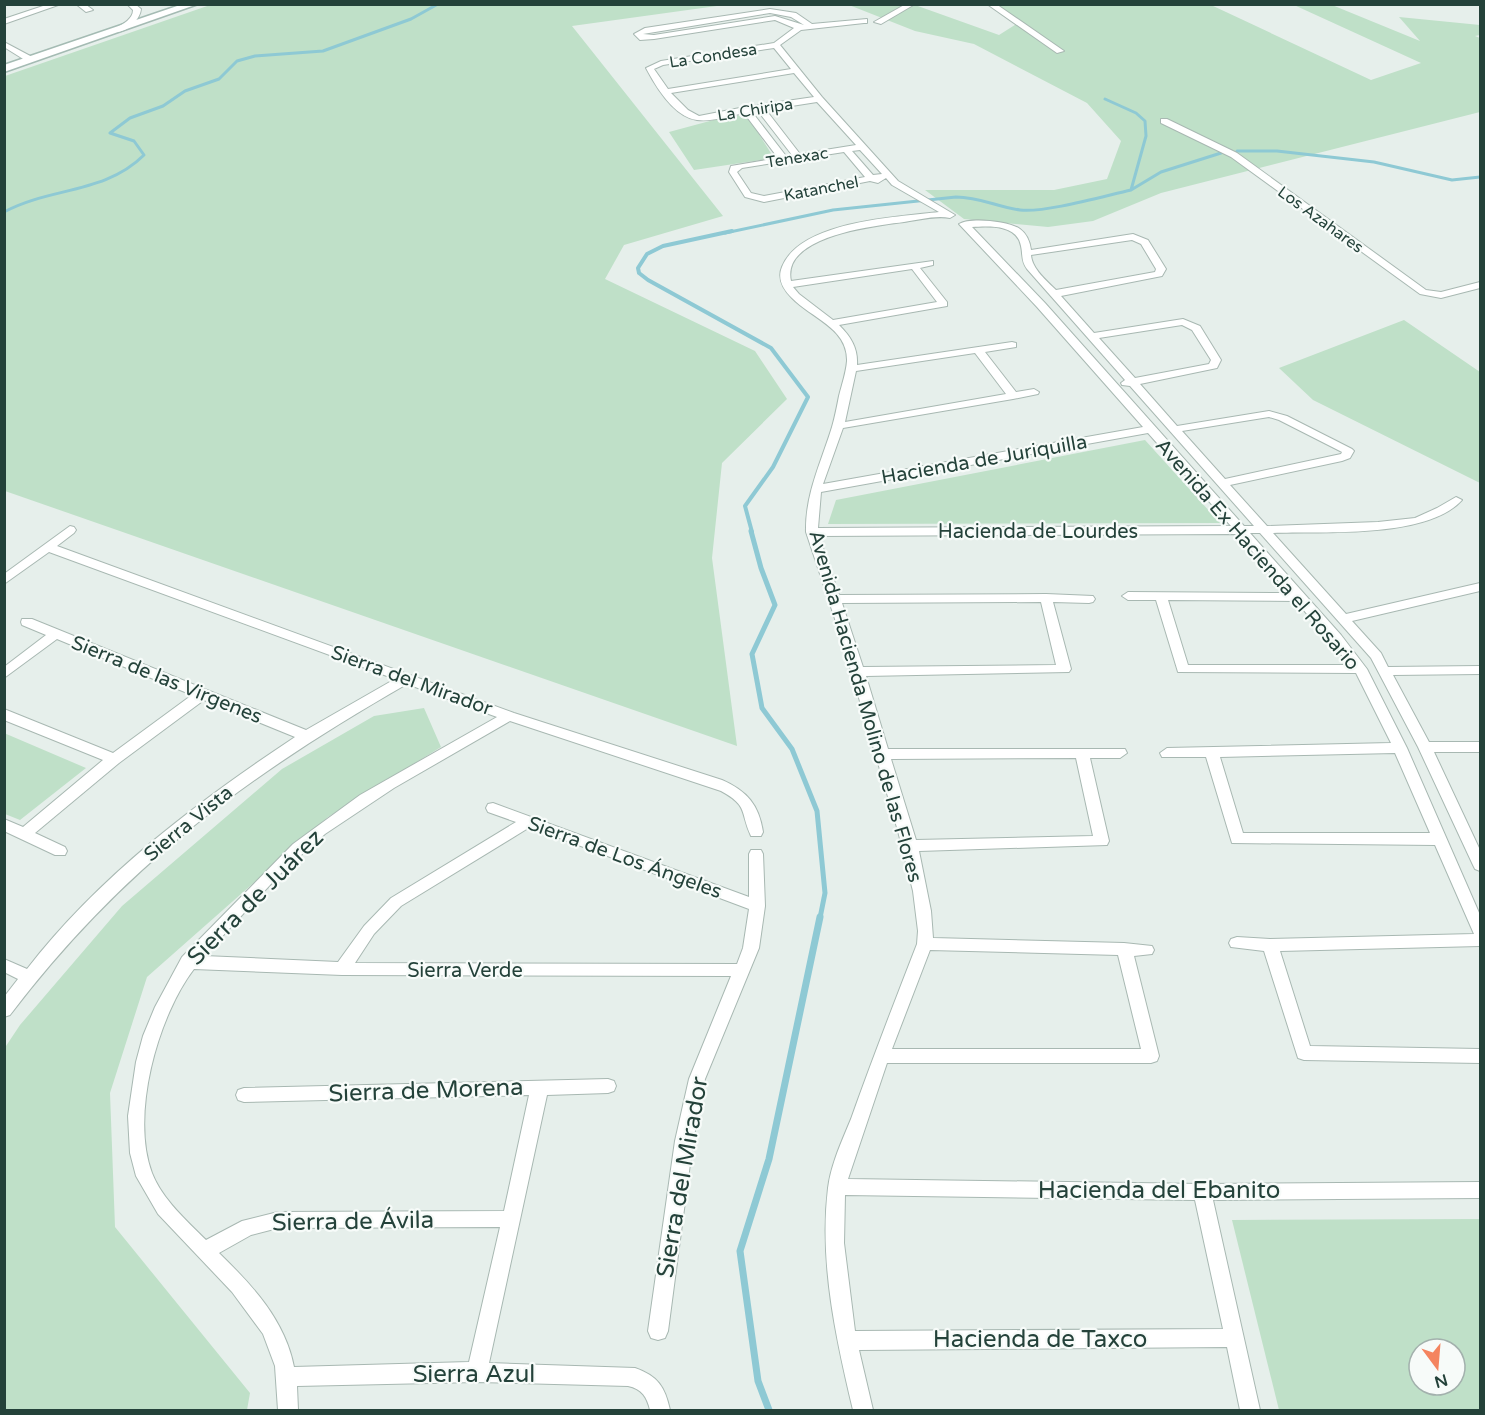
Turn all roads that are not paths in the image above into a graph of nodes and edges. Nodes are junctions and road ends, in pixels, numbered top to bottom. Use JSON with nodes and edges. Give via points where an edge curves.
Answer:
{"nodes":[{"id":1,"x":58,"y":4,"type":"edge"},
{"id":2,"x":80,"y":4,"type":"edge"},
{"id":3,"x":130,"y":4,"type":"edge"},
{"id":4,"x":164,"y":4,"type":"edge"},
{"id":5,"x":178,"y":4,"type":"edge"},
{"id":6,"x":194,"y":4,"type":"edge"},
{"id":7,"x":912,"y":4,"type":"edge"},
{"id":8,"x":990,"y":4,"type":"edge"},
{"id":9,"x":90,"y":10,"type":"dead end"},
{"id":10,"x":789,"y":17,"type":"junction"},
{"id":11,"x":864,"y":21,"type":"dead end"},
{"id":12,"x":4,"y":22,"type":"edge"},
{"id":13,"x":878,"y":22,"type":"dead end"},
{"id":14,"x":810,"y":26,"type":"junction"},
{"id":15,"x":799,"y":28,"type":"junction"},
{"id":16,"x":119,"y":30,"type":"junction"},
{"id":17,"x":4,"y":44,"type":"edge"},
{"id":18,"x":776,"y":45,"type":"junction"},
{"id":19,"x":1060,"y":51,"type":"dead end"},
{"id":20,"x":31,"y":60,"type":"junction"},
{"id":21,"x":4,"y":69,"type":"edge"},
{"id":22,"x":797,"y":70,"type":"junction"},
{"id":23,"x":665,"y":92,"type":"junction"},
{"id":24,"x":819,"y":99,"type":"junction"},
{"id":25,"x":759,"y":107,"type":"junction"},
{"id":26,"x":745,"y":109,"type":"junction"},
{"id":27,"x":1164,"y":121,"type":"dead end"},
{"id":28,"x":862,"y":147,"type":"junction"},
{"id":29,"x":846,"y":150,"type":"junction"},
{"id":30,"x":798,"y":157,"type":"junction"},
{"id":31,"x":784,"y":159,"type":"junction"},
{"id":32,"x":872,"y":178,"type":"junction"},
{"id":33,"x":896,"y":182,"type":"junction"},
{"id":34,"x":754,"y":198,"type":"joint"},
{"id":35,"x":948,"y":214,"type":"junction"},
{"id":36,"x":964,"y":224,"type":"junction"},
{"id":37,"x":1027,"y":253,"type":"junction"},
{"id":38,"x":930,"y":263,"type":"dead end"},
{"id":39,"x":914,"y":266,"type":"junction"},
{"id":40,"x":786,"y":285,"type":"junction"},
{"id":41,"x":1480,"y":285,"type":"edge"},
{"id":42,"x":1053,"y":294,"type":"junction"},
{"id":43,"x":957,"y":302,"type":"dead end"},
{"id":44,"x":944,"y":304,"type":"junction"},
{"id":45,"x":833,"y":323,"type":"junction"},
{"id":46,"x":1091,"y":336,"type":"junction"},
{"id":47,"x":1012,"y":345,"type":"dead end"},
{"id":48,"x":978,"y":350,"type":"junction"},
{"id":49,"x":851,"y":369,"type":"junction"},
{"id":50,"x":1132,"y":382,"type":"junction"},
{"id":51,"x":1112,"y":385,"type":"junction"},
{"id":52,"x":1034,"y":392,"type":"dead end"},
{"id":53,"x":1012,"y":396,"type":"junction"},
{"id":54,"x":838,"y":426,"type":"junction"},
{"id":55,"x":1150,"y":429,"type":"junction"},
{"id":56,"x":1176,"y":429,"type":"junction"},
{"id":57,"x":1223,"y":483,"type":"junction"},
{"id":58,"x":817,"y":489,"type":"junction"},
{"id":59,"x":1456,"y":500,"type":"dead end"},
{"id":60,"x":1263,"y":529,"type":"junction"},
{"id":61,"x":70,"y":530,"type":"dead end"},
{"id":62,"x":1239,"y":530,"type":"junction"},
{"id":63,"x":812,"y":532,"type":"junction"},
{"id":64,"x":48,"y":547,"type":"junction"},
{"id":65,"x":4,"y":580,"type":"edge"},
{"id":66,"x":1480,"y":587,"type":"edge"},
{"id":67,"x":1128,"y":596,"type":"dead end"},
{"id":68,"x":1161,"y":596,"type":"junction"},
{"id":69,"x":1298,"y":597,"type":"junction"},
{"id":70,"x":1046,"y":598,"type":"junction"},
{"id":71,"x":835,"y":599,"type":"junction"},
{"id":72,"x":1089,"y":599,"type":"dead end"},
{"id":73,"x":1344,"y":619,"type":"junction"},
{"id":74,"x":27,"y":622,"type":"dead end"},
{"id":75,"x":55,"y":634,"type":"junction"},
{"id":76,"x":1360,"y":669,"type":"junction"},
{"id":77,"x":1480,"y":670,"type":"edge"},
{"id":78,"x":1385,"y":671,"type":"junction"},
{"id":79,"x":859,"y":672,"type":"junction"},
{"id":80,"x":4,"y":674,"type":"edge"},
{"id":81,"x":407,"y":678,"type":"junction"},
{"id":82,"x":204,"y":693,"type":"junction"},
{"id":83,"x":4,"y":714,"type":"edge"},
{"id":84,"x":509,"y":716,"type":"junction"},
{"id":85,"x":306,"y":736,"type":"junction"},
{"id":86,"x":1425,"y":747,"type":"junction"},
{"id":87,"x":1480,"y":747,"type":"edge"},
{"id":88,"x":1400,"y":748,"type":"junction"},
{"id":89,"x":1212,"y":752,"type":"junction"},
{"id":90,"x":1082,"y":753,"type":"junction"},
{"id":91,"x":1120,"y":753,"type":"dead end"},
{"id":92,"x":1167,"y":753,"type":"dead end"},
{"id":93,"x":883,"y":754,"type":"junction"},
{"id":94,"x":114,"y":759,"type":"junction"},
{"id":95,"x":492,"y":808,"type":"dead end"},
{"id":96,"x":529,"y":821,"type":"junction"},
{"id":97,"x":4,"y":824,"type":"edge"},
{"id":98,"x":756,"y":832,"type":"dead end"},
{"id":99,"x":25,"y":833,"type":"junction"},
{"id":100,"x":1474,"y":836,"type":"edge"},
{"id":101,"x":1440,"y":839,"type":"junction"},
{"id":102,"x":911,"y":846,"type":"junction"},
{"id":103,"x":60,"y":850,"type":"dead end"},
{"id":104,"x":756,"y":854,"type":"dead end"},
{"id":105,"x":1480,"y":865,"type":"edge"},
{"id":106,"x":757,"y":906,"type":"junction"},
{"id":107,"x":1480,"y":931,"type":"edge"},
{"id":108,"x":1480,"y":940,"type":"edge"},
{"id":109,"x":1237,"y":943,"type":"dead end"},
{"id":110,"x":925,"y":944,"type":"junction"},
{"id":111,"x":1270,"y":945,"type":"junction"},
{"id":112,"x":1124,"y":950,"type":"junction"},
{"id":113,"x":1146,"y":950,"type":"dead end"},
{"id":114,"x":188,"y":962,"type":"junction"},
{"id":115,"x":4,"y":965,"type":"edge"},
{"id":116,"x":342,"y":969,"type":"junction"},
{"id":117,"x":742,"y":970,"type":"junction"},
{"id":118,"x":28,"y":977,"type":"junction"},
{"id":119,"x":4,"y":1011,"type":"edge"},
{"id":120,"x":880,"y":1056,"type":"junction"},
{"id":121,"x":1480,"y":1056,"type":"edge"},
{"id":122,"x":540,"y":1086,"type":"junction"},
{"id":123,"x":608,"y":1086,"type":"dead end"},
{"id":124,"x":244,"y":1095,"type":"dead end"},
{"id":125,"x":837,"y":1187,"type":"junction"},
{"id":126,"x":1480,"y":1190,"type":"edge"},
{"id":127,"x":1202,"y":1192,"type":"junction"},
{"id":128,"x":510,"y":1219,"type":"junction"},
{"id":129,"x":205,"y":1252,"type":"junction"},
{"id":130,"x":658,"y":1330,"type":"dead end"},
{"id":131,"x":1234,"y":1338,"type":"junction"},
{"id":132,"x":847,"y":1341,"type":"junction"},
{"id":133,"x":477,"y":1372,"type":"junction"},
{"id":134,"x":286,"y":1377,"type":"junction"},
{"id":135,"x":658,"y":1401,"type":"edge"},
{"id":136,"x":288,"y":1410,"type":"edge"},
{"id":137,"x":863,"y":1410,"type":"edge"},
{"id":138,"x":1250,"y":1410,"type":"edge"}],
"edges":[{"from":1,"to":12,"type":"street"},
{"from":2,"to":9,"type":"street"},
{"from":3,"to":16,"type":"street","via":[[137,14]]},
{"from":4,"to":5,"type":"street"},
{"from":6,"to":16,"type":"street"},
{"from":7,"to":13,"type":"street"},
{"from":8,"to":19,"type":"street"},
{"from":10,"to":10,"type":"street","via":[[764,12],[638,34],[654,37]]},
{"from":10,"to":14,"type":"street"},
{"from":10,"to":15,"type":"street"},
{"from":11,"to":14,"type":"street"},
{"from":14,"to":15,"type":"street"},
{"from":15,"to":18,"type":"street"},
{"from":16,"to":20,"type":"street"},
{"from":17,"to":20,"type":"street"},
{"from":18,"to":22,"type":"street","name":"Avenida Ex Hacienda el Rosario"},
{"from":18,"to":23,"type":"street","name":"La Condesa","via":[[652,66],[651,71]]},
{"from":20,"to":21,"type":"street"},
{"from":22,"to":23,"type":"street"},
{"from":22,"to":24,"type":"street","name":"Avenida Ex Hacienda el Rosario"},
{"from":23,"to":26,"type":"street","name":"La Chiripa","via":[[691,118]]},
{"from":24,"to":25,"type":"street","name":"La Chiripa"},
{"from":24,"to":28,"type":"street","name":"Avenida Ex Hacienda el Rosario"},
{"from":25,"to":26,"type":"street","name":"La Chiripa"},
{"from":25,"to":30,"type":"street"},
{"from":26,"to":31,"type":"street"},
{"from":27,"to":41,"type":"street","name":"Los Azahares","via":[[1234,155],[1423,292],[1441,295]]},
{"from":28,"to":29,"type":"street","name":"Tenexac"},
{"from":28,"to":33,"type":"street","name":"Avenida Ex Hacienda el Rosario"},
{"from":29,"to":30,"type":"street","name":"Tenexac"},
{"from":29,"to":32,"type":"street"},
{"from":30,"to":31,"type":"street","name":"Tenexac"},
{"from":31,"to":34,"type":"street","name":"Tenexac","via":[[733,170],[746,194]]},
{"from":32,"to":33,"type":"street","name":"Katanchel"},
{"from":32,"to":34,"type":"street","name":"Katanchel"},
{"from":33,"to":35,"type":"street","name":"Avenida Ex Hacienda el Rosario"},
{"from":35,"to":36,"type":"street","name":"Avenida Ex Hacienda el Rosario"},
{"from":35,"to":40,"type":"street","via":[[868,225],[812,240],[790,259]]},
{"from":36,"to":37,"type":"street","name":"Avenida Ex Hacienda el Rosario","via":[[1012,228],[1022,235]]},
{"from":36,"to":51,"type":"street","name":"Avenida Ex Hacienda el Rosario"},
{"from":37,"to":42,"type":"street","name":"Avenida Ex Hacienda el Rosario","via":[[1027,263]]},
{"from":37,"to":42,"type":"street","via":[[1133,237],[1145,242],[1161,269],[1150,278]]},
{"from":38,"to":39,"type":"street"},
{"from":39,"to":40,"type":"street"},
{"from":39,"to":44,"type":"street"},
{"from":40,"to":45,"type":"street","name":"Avenida Hacienda Molino de las Flores","via":[[796,297]]},
{"from":42,"to":46,"type":"street","name":"Avenida Ex Hacienda el Rosario"},
{"from":43,"to":44,"type":"street"},
{"from":44,"to":45,"type":"street"},
{"from":45,"to":49,"type":"street","name":"Avenida Hacienda Molino de las Flores","via":[[849,342]]},
{"from":46,"to":50,"type":"street","name":"Avenida Ex Hacienda el Rosario"},
{"from":46,"to":50,"type":"street","via":[[1183,322],[1196,328],[1216,360],[1209,368]]},
{"from":47,"to":48,"type":"street"},
{"from":48,"to":49,"type":"street"},
{"from":48,"to":53,"type":"street"},
{"from":49,"to":54,"type":"street","name":"Avenida Hacienda Molino de las Flores"},
{"from":50,"to":51,"type":"street"},
{"from":50,"to":56,"type":"street","name":"Avenida Ex Hacienda el Rosario"},
{"from":51,"to":55,"type":"street","name":"Avenida Ex Hacienda el Rosario"},
{"from":52,"to":53,"type":"street"},
{"from":53,"to":54,"type":"street"},
{"from":54,"to":58,"type":"street","name":"Avenida Hacienda Molino de las Flores"},
{"from":55,"to":58,"type":"street","name":"Hacienda de Juriquilla"},
{"from":55,"to":62,"type":"street","name":"Avenida Ex Hacienda el Rosario"},
{"from":56,"to":57,"type":"street","name":"Avenida Ex Hacienda el Rosario"},
{"from":56,"to":57,"type":"street","via":[[1269,414],[1348,451],[1338,459]]},
{"from":57,"to":60,"type":"street","name":"Avenida Ex Hacienda el Rosario"},
{"from":58,"to":63,"type":"street","name":"Avenida Hacienda Molino de las Flores"},
{"from":59,"to":60,"type":"street","name":"Hacienda de Lourdes","via":[[1429,517],[1405,524]]},
{"from":60,"to":62,"type":"street","name":"Hacienda de Lourdes"},
{"from":60,"to":73,"type":"street","name":"Avenida Ex Hacienda el Rosario"},
{"from":61,"to":64,"type":"street"},
{"from":62,"to":63,"type":"street","name":"Hacienda de Lourdes"},
{"from":62,"to":69,"type":"street","name":"Avenida Ex Hacienda el Rosario"},
{"from":63,"to":71,"type":"street","name":"Avenida Hacienda Molino de las Flores"},
{"from":64,"to":65,"type":"street"},
{"from":64,"to":81,"type":"street","name":"Sierra del Mirador"},
{"from":66,"to":73,"type":"street"},
{"from":67,"to":68,"type":"street"},
{"from":68,"to":69,"type":"street"},
{"from":68,"to":76,"type":"street","via":[[1184,669]]},
{"from":69,"to":76,"type":"street","name":"Avenida Ex Hacienda el Rosario"},
{"from":70,"to":71,"type":"street"},
{"from":70,"to":72,"type":"street"},
{"from":70,"to":79,"type":"street","via":[[1064,669]]},
{"from":71,"to":79,"type":"street","name":"Avenida Hacienda Molino de las Flores"},
{"from":73,"to":78,"type":"street","name":"Avenida Ex Hacienda el Rosario"},
{"from":74,"to":75,"type":"street","name":"Sierra de las Virgenes"},
{"from":75,"to":80,"type":"street"},
{"from":75,"to":82,"type":"street","name":"Sierra de las Virgenes"},
{"from":76,"to":88,"type":"street","name":"Avenida Ex Hacienda el Rosario"},
{"from":77,"to":78,"type":"street"},
{"from":78,"to":86,"type":"street","name":"Avenida Ex Hacienda el Rosario"},
{"from":79,"to":93,"type":"street","name":"Avenida Hacienda Molino de las Flores"},
{"from":81,"to":84,"type":"street","name":"Sierra del Mirador"},
{"from":81,"to":85,"type":"street","name":"Sierra Vista"},
{"from":82,"to":85,"type":"street","name":"Sierra de las Virgenes"},
{"from":82,"to":94,"type":"street"},
{"from":83,"to":94,"type":"street"},
{"from":84,"to":98,"type":"street","name":"Sierra del Mirador","via":[[728,788],[751,808]]},
{"from":84,"to":114,"type":"street","name":"Sierra de Juárez","via":[[321,829],[280,865]]},
{"from":85,"to":118,"type":"street","name":"Sierra Vista","via":[[235,784],[140,861]]},
{"from":86,"to":87,"type":"street"},
{"from":86,"to":100,"type":"street","name":"Avenida Ex Hacienda el Rosario"},
{"from":88,"to":89,"type":"street"},
{"from":88,"to":101,"type":"street","name":"Avenida Ex Hacienda el Rosario"},
{"from":89,"to":92,"type":"street"},
{"from":89,"to":101,"type":"street","via":[[1237,839]]},
{"from":90,"to":91,"type":"street"},
{"from":90,"to":93,"type":"street"},
{"from":90,"to":102,"type":"street","via":[[1102,841]]},
{"from":93,"to":102,"type":"street","name":"Avenida Hacienda Molino de las Flores"},
{"from":94,"to":99,"type":"street"},
{"from":95,"to":96,"type":"street","name":"Sierra de Los Ángeles"},
{"from":96,"to":106,"type":"street","name":"Sierra de Los Ángeles"},
{"from":96,"to":116,"type":"street","via":[[396,902],[369,930]]},
{"from":97,"to":99,"type":"street"},
{"from":99,"to":103,"type":"street"},
{"from":100,"to":105,"type":"street","name":"Avenida Ex Hacienda el Rosario"},
{"from":101,"to":107,"type":"street","name":"Avenida Ex Hacienda el Rosario"},
{"from":102,"to":110,"type":"street","name":"Avenida Hacienda Molino de las Flores","via":[[925,916]]},
{"from":104,"to":106,"type":"street","name":"Sierra del Mirador"},
{"from":106,"to":117,"type":"street","name":"Sierra del Mirador","via":[[751,948]]},
{"from":108,"to":111,"type":"street"},
{"from":109,"to":111,"type":"street"},
{"from":110,"to":112,"type":"street"},
{"from":110,"to":120,"type":"street","name":"Avenida Hacienda Molino de las Flores"},
{"from":111,"to":121,"type":"street","via":[[1304,1053]]},
{"from":112,"to":113,"type":"street"},
{"from":112,"to":120,"type":"street","via":[[1151,1056]]},
{"from":114,"to":116,"type":"street","name":"Sierra Verde"},
{"from":114,"to":129,"type":"street","name":"Sierra de Juárez","via":[[159,1012],[141,1081],[136,1123],[139,1154],[148,1184],[166,1213]]},
{"from":115,"to":118,"type":"street"},
{"from":116,"to":117,"type":"street","name":"Sierra Verde"},
{"from":117,"to":130,"type":"street","name":"Sierra del Mirador","via":[[703,1061],[693,1095]]},
{"from":118,"to":119,"type":"street","name":"Sierra Vista"},
{"from":120,"to":125,"type":"street","name":"Avenida Hacienda Molino de las Flores"},
{"from":122,"to":123,"type":"street","name":"Sierra de Morena"},
{"from":122,"to":124,"type":"street","name":"Sierra de Morena"},
{"from":122,"to":128,"type":"street"},
{"from":125,"to":127,"type":"street","name":"Hacienda del Ebanito"},
{"from":125,"to":132,"type":"street","name":"Avenida Hacienda Molino de las Flores","via":[[837,1254]]},
{"from":126,"to":127,"type":"street","name":"Hacienda del Ebanito"},
{"from":127,"to":131,"type":"street"},
{"from":128,"to":129,"type":"street","name":"Sierra de Ávila","via":[[278,1220],[241,1228]]},
{"from":128,"to":133,"type":"street"},
{"from":129,"to":134,"type":"street","name":"Sierra de Juárez","via":[[266,1321],[281,1352]]},
{"from":131,"to":132,"type":"street","name":"Hacienda de Taxco"},
{"from":131,"to":138,"type":"street"},
{"from":132,"to":137,"type":"street","name":"Avenida Hacienda Molino de las Flores"},
{"from":133,"to":134,"type":"street","name":"Sierra Azul"},
{"from":133,"to":135,"type":"street","name":"Sierra Azul","via":[[638,1377],[651,1384]]},
{"from":134,"to":136,"type":"street","name":"Sierra de Juárez"}]}
